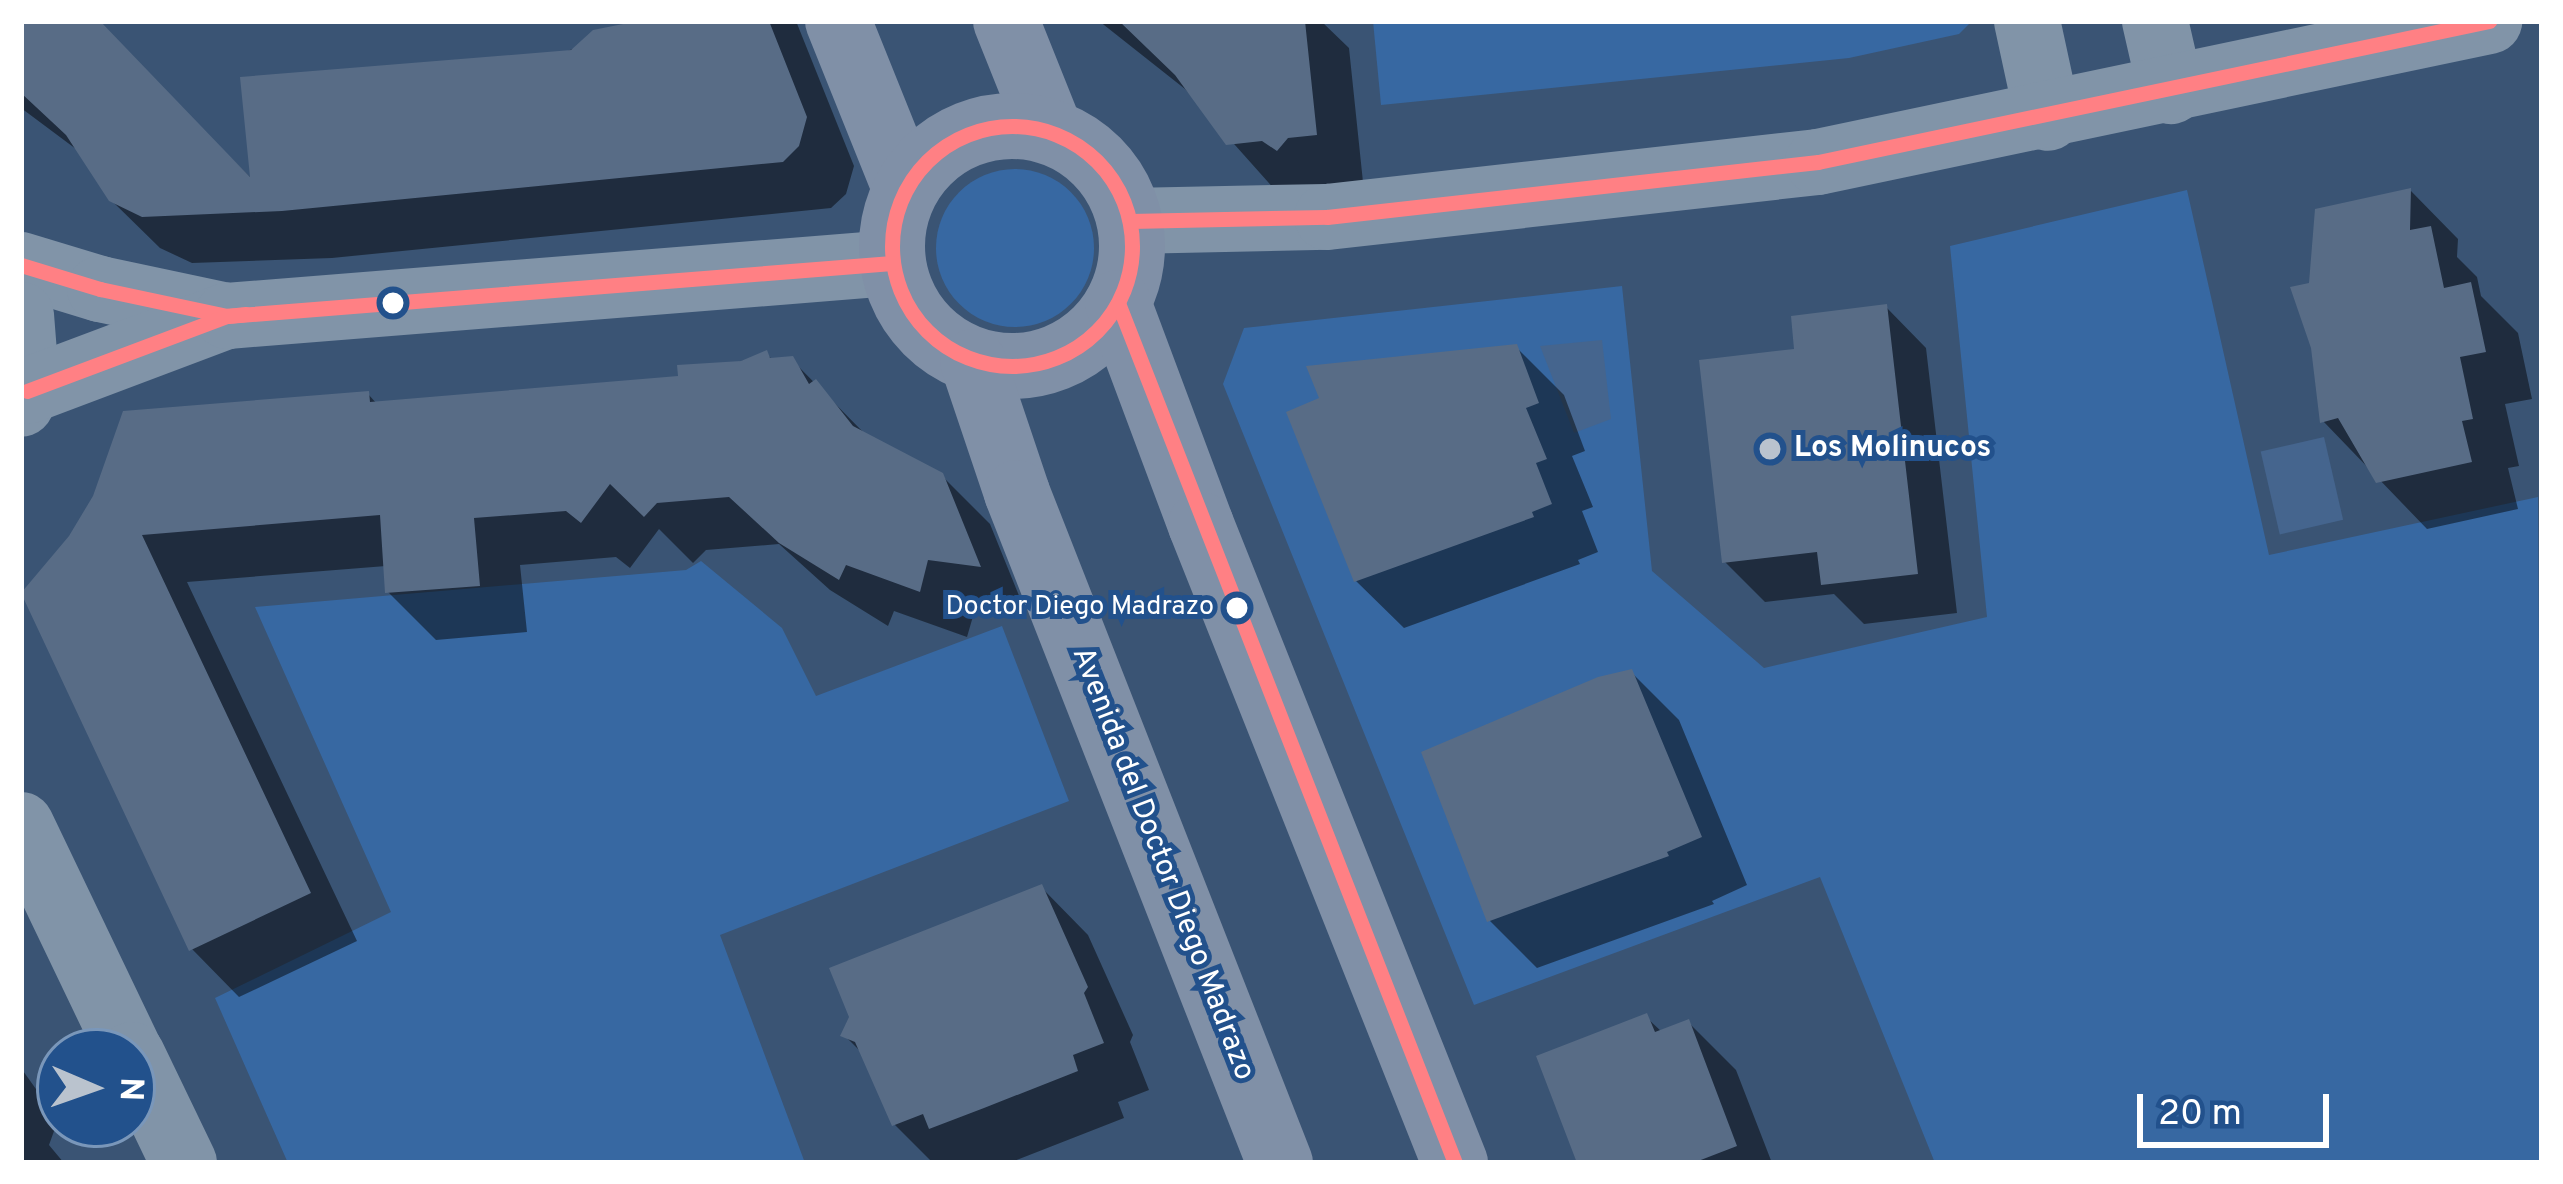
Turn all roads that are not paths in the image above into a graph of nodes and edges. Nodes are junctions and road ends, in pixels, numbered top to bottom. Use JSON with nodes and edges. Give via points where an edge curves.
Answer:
{"nodes":[{"id":1,"x":838,"y":21,"type":"edge"},
{"id":2,"x":1006,"y":21,"type":"edge"},
{"id":3,"x":2027,"y":21,"type":"edge"},
{"id":4,"x":2155,"y":21,"type":"edge"},
{"id":5,"x":2488,"y":21,"type":"edge"},
{"id":6,"x":2171,"y":91,"type":"junction"},
{"id":7,"x":2048,"y":118,"type":"junction"},
{"id":8,"x":1050,"y":131,"type":"junction"},
{"id":9,"x":905,"y":188,"type":"junction"},
{"id":10,"x":1130,"y":221,"type":"junction"},
{"id":11,"x":892,"y":263,"type":"junction"},
{"id":12,"x":21,"y":265,"type":"edge"},
{"id":13,"x":1118,"y":303,"type":"junction"},
{"id":14,"x":21,"y":315,"type":"edge"},
{"id":15,"x":227,"y":316,"type":"junction"},
{"id":16,"x":973,"y":362,"type":"junction"},
{"id":17,"x":24,"y":397,"type":"edge"},
{"id":18,"x":21,"y":825,"type":"edge"},
{"id":19,"x":119,"y":1028,"type":"edge"},
{"id":20,"x":156,"y":1105,"type":"edge"},
{"id":21,"x":184,"y":1163,"type":"edge"},
{"id":22,"x":1280,"y":1163,"type":"edge"},
{"id":23,"x":1456,"y":1163,"type":"edge"}],
"edges":[{"from":1,"to":9,"type":"main road"},
{"from":2,"to":8,"type":"main road"},
{"from":3,"to":7,"type":"street"},
{"from":4,"to":6,"type":"street"},
{"from":5,"to":6,"type":"street"},
{"from":6,"to":7,"type":"street"},
{"from":7,"to":10,"type":"street","via":[[1818,163],[1327,217]]},
{"from":8,"to":9,"type":"main road","via":[[1015,124],[979,129],[946,144]]},
{"from":8,"to":10,"type":"main road","via":[[1102,166]]},
{"from":9,"to":11,"type":"main road","via":[[891,230]]},
{"from":10,"to":13,"type":"main road","via":[[1131,263]]},
{"from":11,"to":15,"type":"street"},
{"from":11,"to":16,"type":"main road","via":[[905,305],[934,340]]},
{"from":12,"to":15,"type":"street"},
{"from":13,"to":16,"type":"main road","via":[[1092,337],[1057,359],[1015,368]]},
{"from":13,"to":23,"type":"main road"},
{"from":14,"to":17,"type":"street"},
{"from":15,"to":17,"type":"street"},
{"from":16,"to":22,"type":"main road","name":"Avenida del Doctor Diego Madrazo"},
{"from":18,"to":19,"type":"street"},
{"from":20,"to":21,"type":"street"}]}
